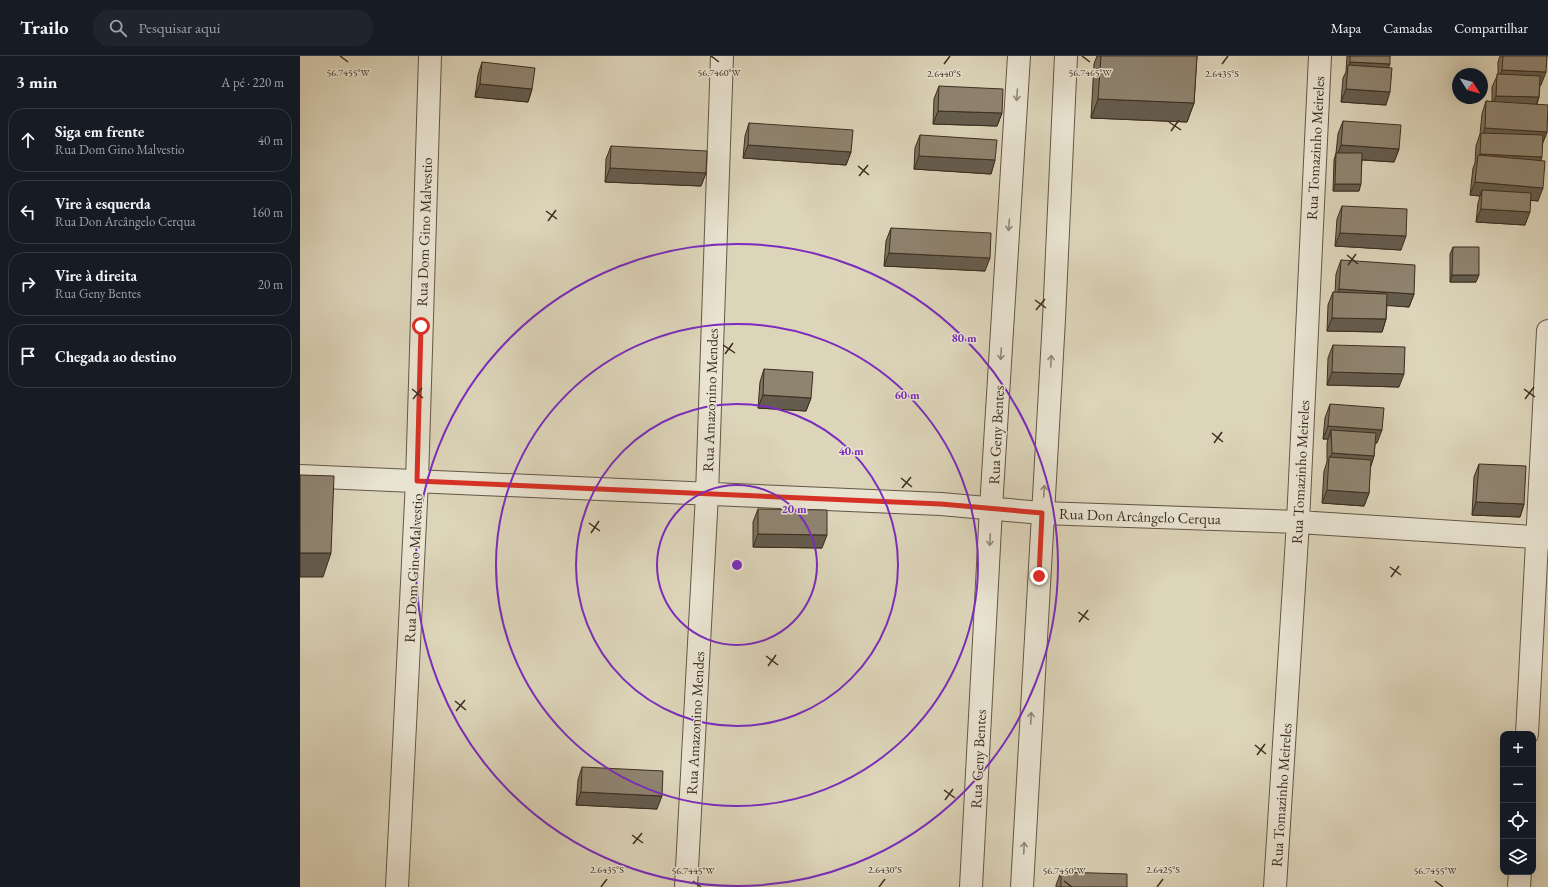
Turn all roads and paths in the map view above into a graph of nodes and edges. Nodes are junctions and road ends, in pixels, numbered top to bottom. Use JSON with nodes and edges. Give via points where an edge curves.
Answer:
{"nodes":[{"id":1,"x":430,"y":56,"type":"edge"},
{"id":2,"x":722,"y":56,"type":"edge"},
{"id":3,"x":1019,"y":56,"type":"edge"},
{"id":4,"x":1066,"y":56,"type":"edge"},
{"id":5,"x":1320,"y":56,"type":"edge"},
{"id":6,"x":1548,"y":331,"type":"edge"},
{"id":7,"x":300,"y":476,"type":"edge"},
{"id":8,"x":417,"y":481,"type":"junction"},
{"id":9,"x":707,"y":494,"type":"junction"},
{"id":10,"x":992,"y":508,"type":"junction"},
{"id":11,"x":1042,"y":513,"type":"junction"},
{"id":12,"x":1298,"y":522,"type":"junction"},
{"id":13,"x":1543,"y":537,"type":"edge"},
{"id":14,"x":1527,"y":731,"type":"edge"},
{"id":15,"x":1520,"y":875,"type":"edge"},
{"id":16,"x":397,"y":887,"type":"edge"},
{"id":17,"x":686,"y":887,"type":"edge"},
{"id":18,"x":971,"y":887,"type":"edge"},
{"id":19,"x":1022,"y":887,"type":"edge"},
{"id":20,"x":1275,"y":887,"type":"edge"},
{"id":21,"x":1519,"y":887,"type":"edge"}],
"edges":[{"from":1,"to":8,"type":"street","name":"Rua Dom Gino Malvestio"},
{"from":2,"to":9,"type":"street","name":"Rua Amazonino Mendes"},
{"from":3,"to":10,"type":"street","name":"Rua Geny Bentes","one_way":true},
{"from":11,"to":4,"type":"street","one_way":true},
{"from":5,"to":12,"type":"street","name":"Rua Tomazinho Meireles"},
{"from":6,"to":13,"type":"street"},
{"from":7,"to":8,"type":"street","name":"Rua Don Arcângelo Cerqua"},
{"from":8,"to":9,"type":"street","name":"Rua Don Arcângelo Cerqua"},
{"from":8,"to":16,"type":"street","name":"Rua Dom Gino Malvestio"},
{"from":9,"to":10,"type":"street","name":"Rua Don Arcângelo Cerqua"},
{"from":9,"to":17,"type":"street","name":"Rua Amazonino Mendes"},
{"from":10,"to":11,"type":"street","name":"Rua Don Arcângelo Cerqua"},
{"from":10,"to":18,"type":"street","name":"Rua Geny Bentes","one_way":true},
{"from":11,"to":12,"type":"street","name":"Rua Don Arcângelo Cerqua"},
{"from":19,"to":11,"type":"street","one_way":true},
{"from":12,"to":13,"type":"street","name":"Rua Don Arcângelo Cerqua"},
{"from":12,"to":20,"type":"street","name":"Rua Tomazinho Meireles"},
{"from":13,"to":14,"type":"street"},
{"from":15,"to":21,"type":"street"}]}
